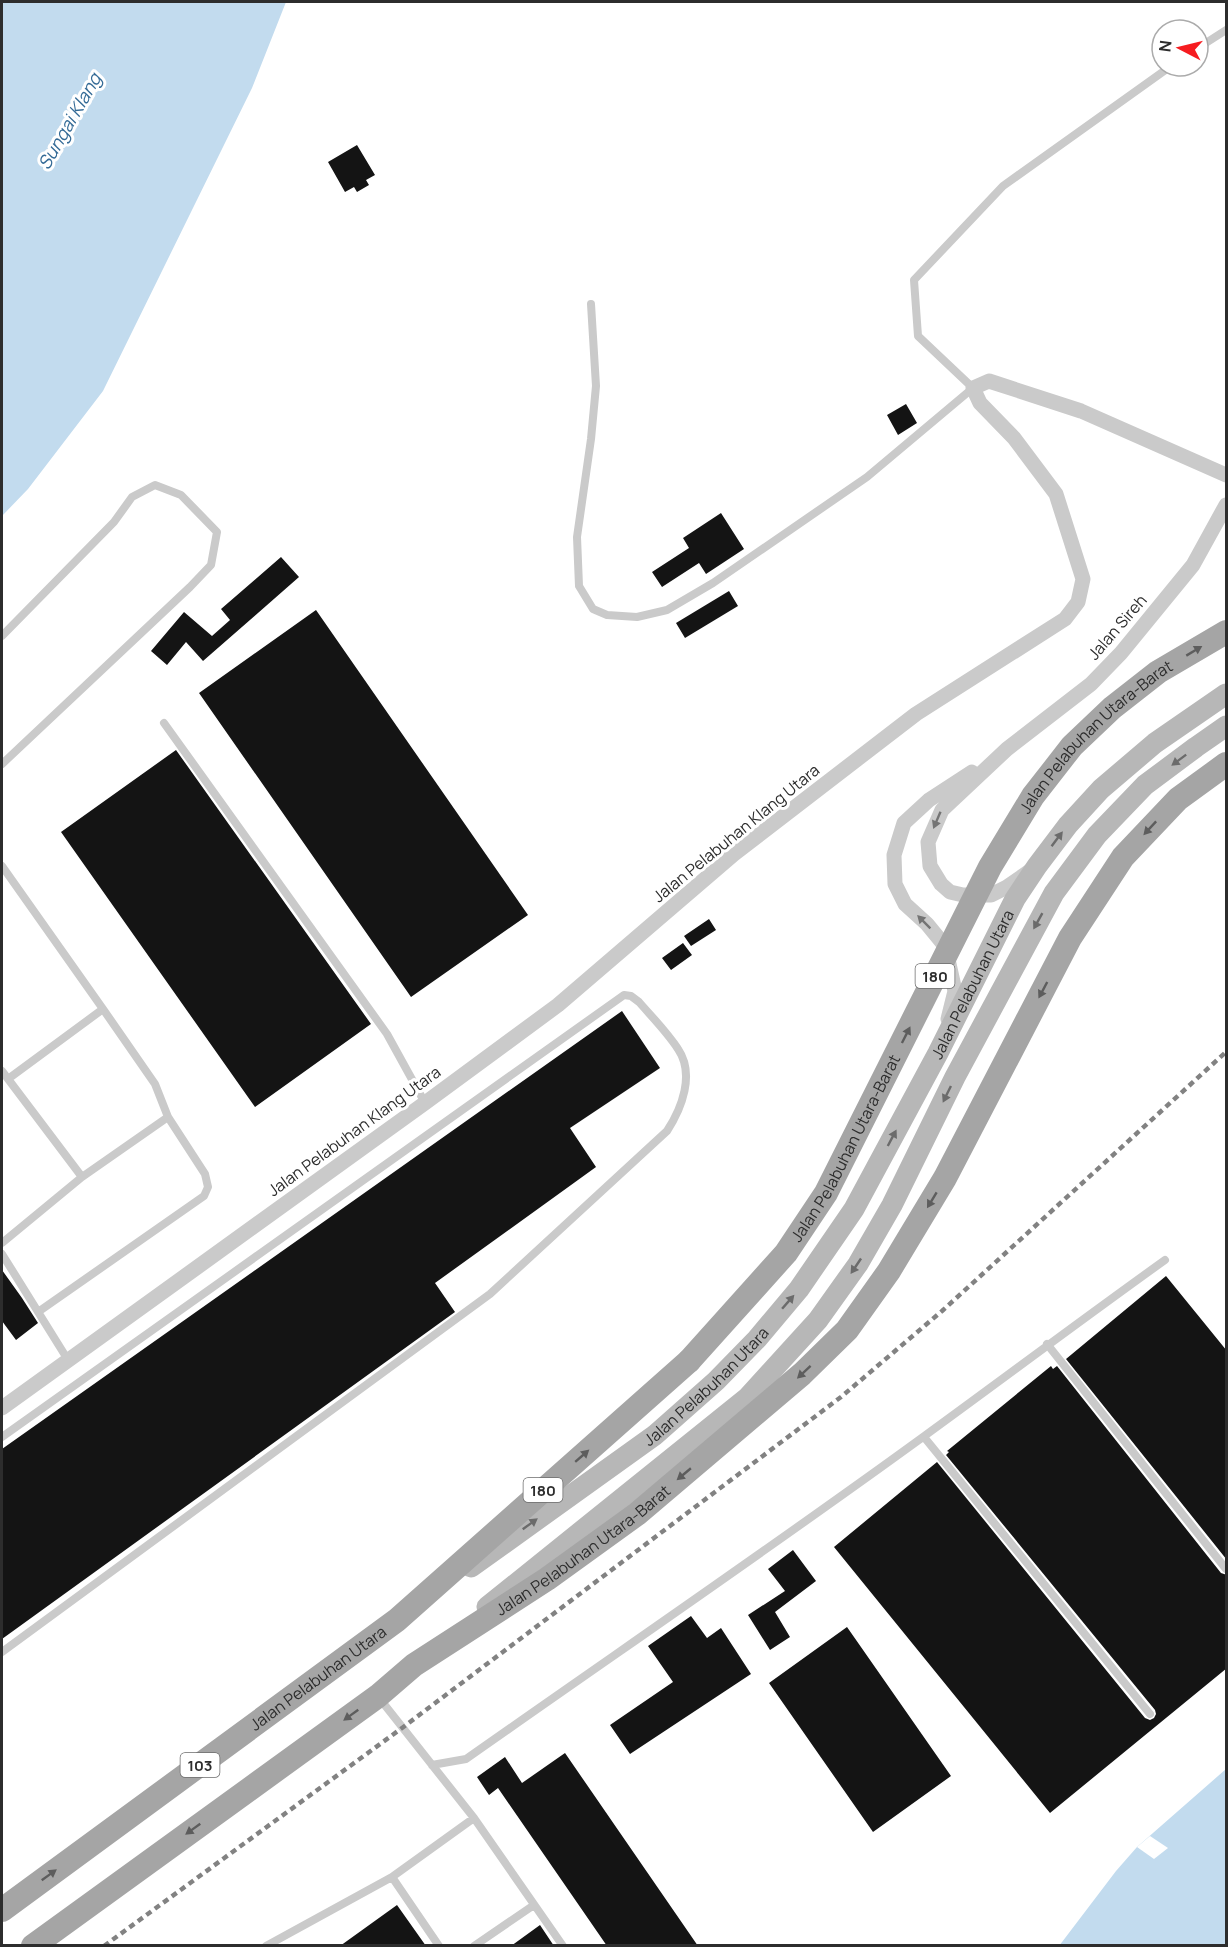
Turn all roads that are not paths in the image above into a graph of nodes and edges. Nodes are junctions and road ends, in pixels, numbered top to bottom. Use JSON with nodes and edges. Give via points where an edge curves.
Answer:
{"nodes":[{"id":1,"x":1227,"y":30,"type":"edge"},
{"id":2,"x":1210,"y":41,"type":"edge"},
{"id":3,"x":1154,"y":78,"type":"edge"},
{"id":4,"x":591,"y":304,"type":"dead end"},
{"id":5,"x":973,"y":388,"type":"junction"},
{"id":6,"x":1227,"y":475,"type":"edge"},
{"id":7,"x":1227,"y":505,"type":"edge"},
{"id":8,"x":1227,"y":632,"type":"edge"},
{"id":9,"x":2,"y":636,"type":"edge"},
{"id":10,"x":1227,"y":694,"type":"edge"},
{"id":11,"x":165,"y":723,"type":"dead end"},
{"id":12,"x":1227,"y":726,"type":"edge"},
{"id":13,"x":1007,"y":749,"type":"junction"},
{"id":14,"x":2,"y":764,"type":"edge"},
{"id":15,"x":1227,"y":764,"type":"edge"},
{"id":16,"x":2,"y":866,"type":"edge"},
{"id":17,"x":1037,"y":866,"type":"junction"},
{"id":18,"x":103,"y":1009,"type":"junction"},
{"id":19,"x":938,"y":1053,"type":"junction"},
{"id":20,"x":2,"y":1071,"type":"edge"},
{"id":21,"x":8,"y":1079,"type":"junction"},
{"id":22,"x":425,"y":1102,"type":"junction"},
{"id":23,"x":168,"y":1117,"type":"junction"},
{"id":24,"x":82,"y":1177,"type":"junction"},
{"id":25,"x":2,"y":1243,"type":"edge"},
{"id":26,"x":2,"y":1254,"type":"edge"},
{"id":27,"x":1165,"y":1260,"type":"dead end"},
{"id":28,"x":38,"y":1312,"type":"junction"},
{"id":29,"x":1047,"y":1344,"type":"junction"},
{"id":30,"x":68,"y":1360,"type":"junction"},
{"id":31,"x":2,"y":1407,"type":"edge"},
{"id":32,"x":2,"y":1437,"type":"edge"},
{"id":33,"x":924,"y":1437,"type":"junction"},
{"id":34,"x":1227,"y":1569,"type":"edge"},
{"id":35,"x":397,"y":1620,"type":"junction"},
{"id":36,"x":2,"y":1652,"type":"edge"},
{"id":37,"x":414,"y":1665,"type":"junction"},
{"id":38,"x":378,"y":1696,"type":"junction"},
{"id":39,"x":1150,"y":1714,"type":"dead end"},
{"id":40,"x":432,"y":1765,"type":"junction"},
{"id":41,"x":474,"y":1818,"type":"junction"},
{"id":42,"x":393,"y":1877,"type":"junction"},
{"id":43,"x":534,"y":1905,"type":"junction"},
{"id":44,"x":2,"y":1910,"type":"edge"},
{"id":45,"x":33,"y":1946,"type":"edge"},
{"id":46,"x":266,"y":1946,"type":"edge"},
{"id":47,"x":439,"y":1946,"type":"edge"},
{"id":48,"x":474,"y":1946,"type":"edge"},
{"id":49,"x":562,"y":1946,"type":"edge"}],
"edges":[{"from":1,"to":2,"type":"lane"},
{"from":3,"to":5,"type":"lane","via":[[1003,186],[914,280],[918,336]]},
{"from":4,"to":5,"type":"lane","via":[[596,386],[577,537],[579,586],[593,609],[607,615],[637,617],[667,610],[713,583],[867,477]]},
{"from":5,"to":6,"type":"street","via":[[989,381],[1081,411]]},
{"from":5,"to":22,"type":"street","name":"Jalan Pelabuhan Klang Utara","via":[[980,403],[1014,438],[1056,494],[1083,579],[1078,602],[1065,619],[916,714],[734,854],[558,1005]]},
{"from":7,"to":13,"type":"street","name":"Jalan Sireh","via":[[1193,565],[1121,653],[1091,684]]},
{"from":35,"to":8,"type":"main road","name":"Jalan Pelabuhan Utara-Barat","number":"180","one_way":true,"bridge":true,"via":[[689,1362],[786,1253],[826,1193],[990,867],[1033,796],[1072,746],[1112,708],[1158,672]]},
{"from":9,"to":14,"type":"lane","via":[[114,522],[132,497],[147,489],[156,485],[181,495],[217,532],[211,565]]},
{"from":17,"to":10,"type":"main road","name":"Jalan Pelabuhan Utara","number":"103","one_way":true,"via":[[1101,789],[1155,743]]},
{"from":11,"to":22,"type":"lane","via":[[387,1034]]},
{"from":12,"to":37,"type":"main road","name":"Jalan Pelabuhan Utara","one_way":true,"via":[[1145,785],[1097,835],[1054,893],[955,1077],[892,1205],[858,1264],[818,1320],[747,1398]]},
{"from":13,"to":17,"type":"street","one_way":true,"via":[[942,810],[928,842],[930,866],[941,884],[963,895],[991,895]]},
{"from":19,"to":13,"type":"street","one_way":true,"via":[[955,991],[945,946],[905,904],[895,884],[894,855],[904,823],[929,800]]},
{"from":15,"to":37,"type":"main road","name":"Jalan Pelabuhan Utara-Barat","one_way":true,"via":[[1178,799],[1123,857],[1070,938],[945,1178],[889,1271],[847,1330],[802,1374],[619,1527]]},
{"from":16,"to":18,"type":"lane"},
{"from":17,"to":19,"type":"main road","name":"Jalan Pelabuhan Utara","number":"103","via":[[1015,899]]},
{"from":18,"to":21,"type":"lane"},
{"from":18,"to":23,"type":"lane","via":[[155,1084]]},
{"from":35,"to":19,"type":"main road","name":"Jalan Pelabuhan Utara","number":"103","one_way":true,"via":[[655,1435],[749,1347],[799,1289],[854,1209]]},
{"from":20,"to":21,"type":"lane"},
{"from":21,"to":24,"type":"lane"},
{"from":22,"to":30,"type":"street","name":"Jalan Pelabuhan Klang Utara"},
{"from":23,"to":24,"type":"lane"},
{"from":23,"to":28,"type":"lane","via":[[206,1174],[208,1186],[204,1196]]},
{"from":24,"to":25,"type":"lane"},
{"from":26,"to":28,"type":"lane"},
{"from":27,"to":29,"type":"lane"},
{"from":28,"to":30,"type":"lane"},
{"from":29,"to":33,"type":"lane"},
{"from":29,"to":34,"type":"lane"},
{"from":30,"to":31,"type":"street","name":"Jalan Pelabuhan Klang Utara"},
{"from":32,"to":36,"type":"lane","via":[[624,995],[639,1002],[679,1050],[685,1064],[683,1099],[667,1131],[490,1294]]},
{"from":33,"to":39,"type":"lane"},
{"from":33,"to":40,"type":"lane","via":[[466,1759]]},
{"from":44,"to":35,"type":"main road","name":"Jalan Pelabuhan Utara","number":"103","one_way":true},
{"from":37,"to":38,"type":"main road","name":"Jalan Pelabuhan Utara"},
{"from":38,"to":40,"type":"lane"},
{"from":38,"to":45,"type":"main road","name":"Jalan Pelabuhan Utara","one_way":true},
{"from":40,"to":41,"type":"lane"},
{"from":41,"to":42,"type":"lane"},
{"from":41,"to":43,"type":"lane"},
{"from":42,"to":46,"type":"lane"},
{"from":42,"to":47,"type":"lane"},
{"from":43,"to":48,"type":"lane"},
{"from":43,"to":49,"type":"lane"}]}
